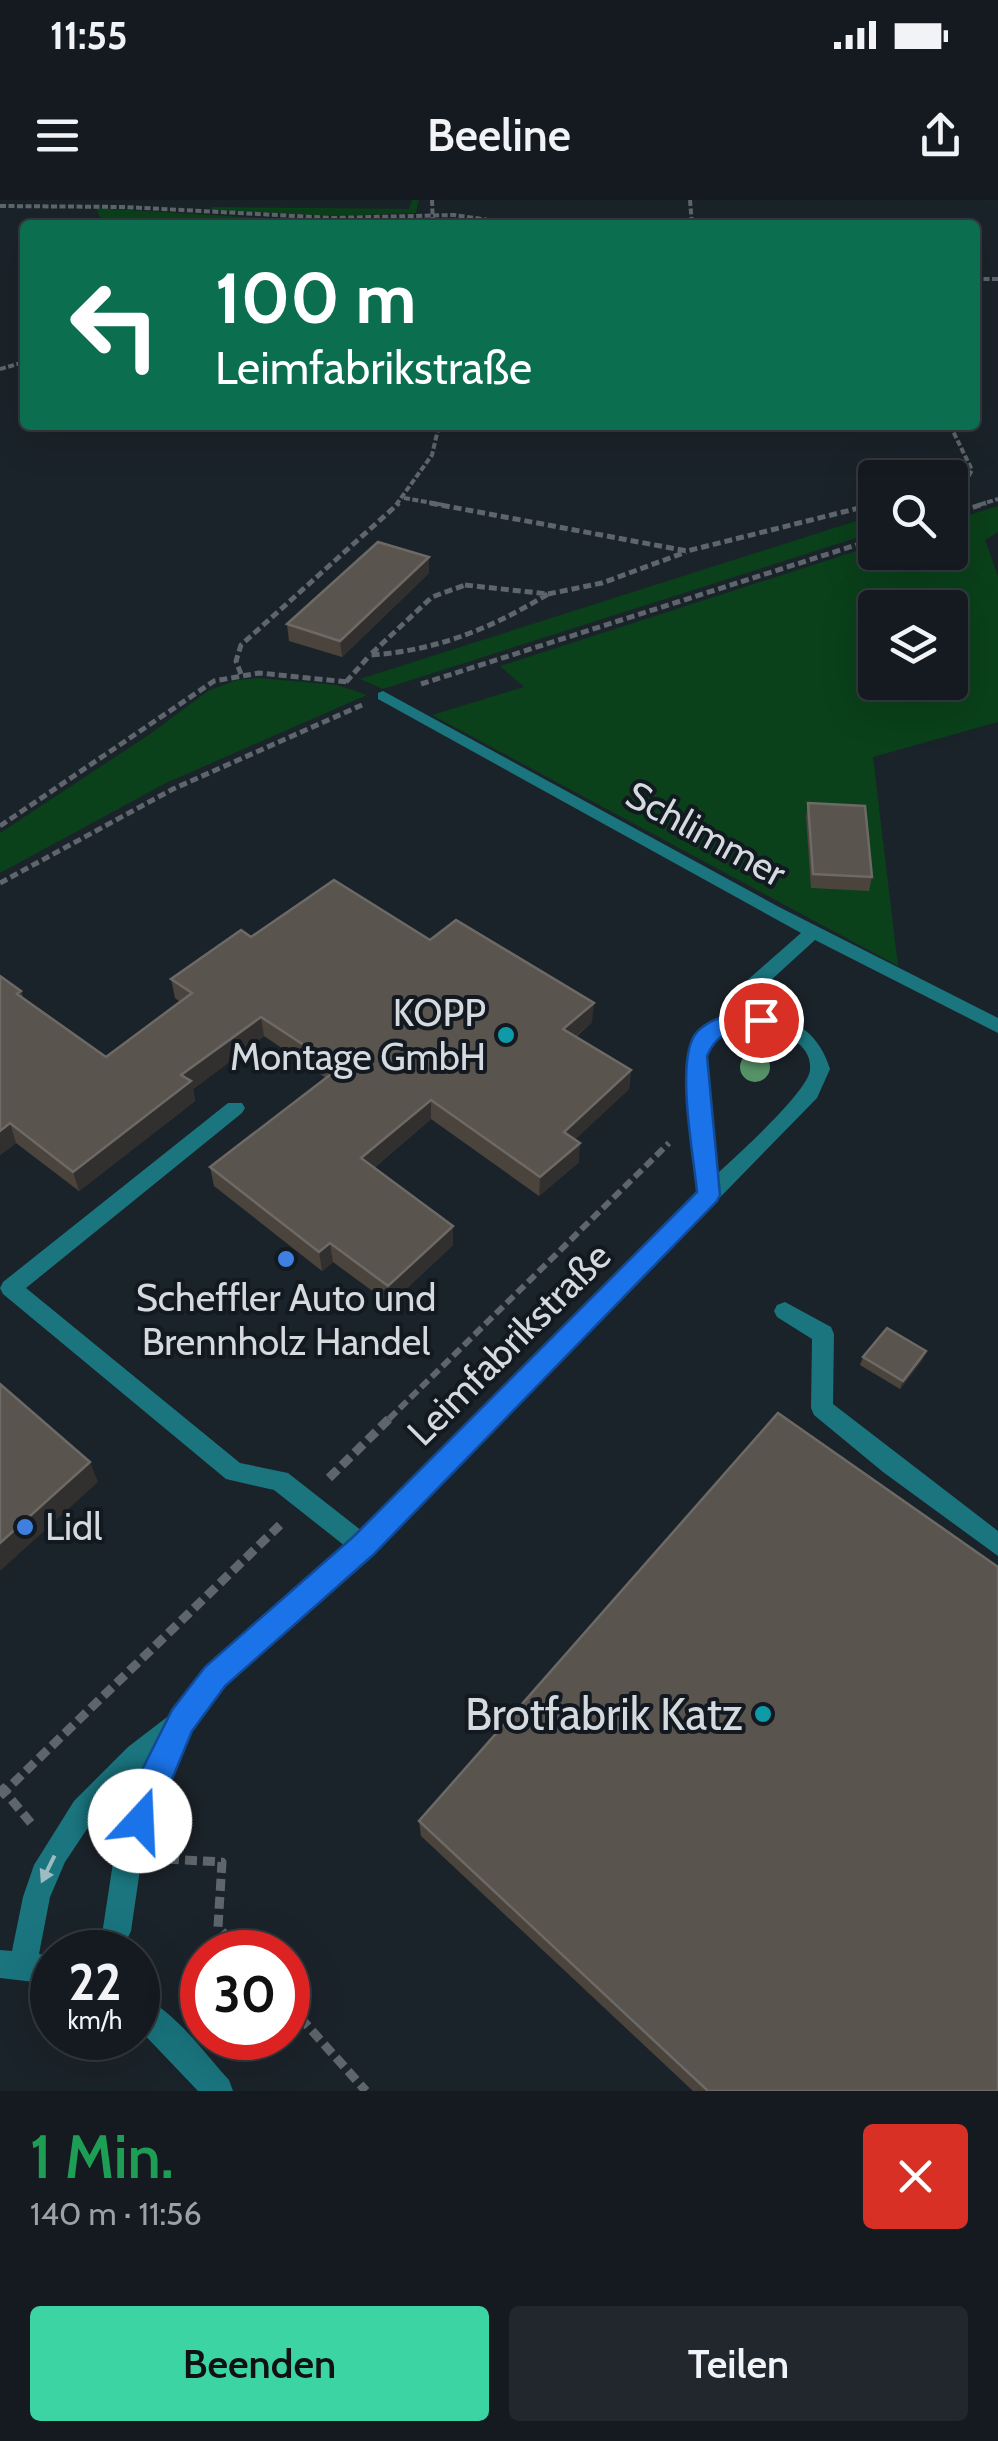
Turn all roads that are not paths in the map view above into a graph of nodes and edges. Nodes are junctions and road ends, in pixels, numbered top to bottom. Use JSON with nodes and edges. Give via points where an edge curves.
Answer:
{"nodes":[{"id":1,"x":383,"y":696,"type":"road end"},
{"id":2,"x":813,"y":932,"type":"junction"},
{"id":3,"x":750,"y":1019,"type":"junction"},
{"id":4,"x":998,"y":1026,"type":"edge"},
{"id":5,"x":235,"y":1108,"type":"dead end"},
{"id":6,"x":709,"y":1195,"type":"junction"},
{"id":7,"x":785,"y":1311,"type":"dead end"},
{"id":8,"x":998,"y":1544,"type":"edge"},
{"id":9,"x":363,"y":1546,"type":"junction"},
{"id":10,"x":182,"y":1720,"type":"junction"},
{"id":11,"x":117,"y":1930,"type":"edge"},
{"id":12,"x":11,"y":1965,"type":"edge"},
{"id":13,"x":160,"y":2029,"type":"edge"},
{"id":14,"x":218,"y":2091,"type":"edge"}],
"edges":[{"from":1,"to":2,"type":"street","name":"Schlimmer"},
{"from":2,"to":3,"type":"street","via":[[749,990]]},
{"from":2,"to":4,"type":"street","name":"Schlimmer"},
{"from":3,"to":6,"type":"street","via":[[717,1027],[699,1047]]},
{"from":3,"to":6,"type":"street","name":"Leimfabrikstraße","via":[[803,1036],[816,1052],[818,1078],[810,1094]]},
{"from":5,"to":9,"type":"street","via":[[11,1288],[234,1472],[280,1480]]},
{"from":6,"to":9,"type":"street","name":"Leimfabrikstraße"},
{"from":7,"to":8,"type":"street","via":[[823,1334],[822,1408]]},
{"from":9,"to":10,"type":"street","name":"Leimfabrikstraße","via":[[215,1676]]},
{"from":10,"to":11,"type":"street","name":"Leimfabrikstraße","via":[[128,1856]]},
{"from":10,"to":12,"type":"street","name":"Leimfabrikstraße","one_way":true,"via":[[111,1780],[63,1841],[42,1876]]},
{"from":13,"to":14,"type":"street"}]}
